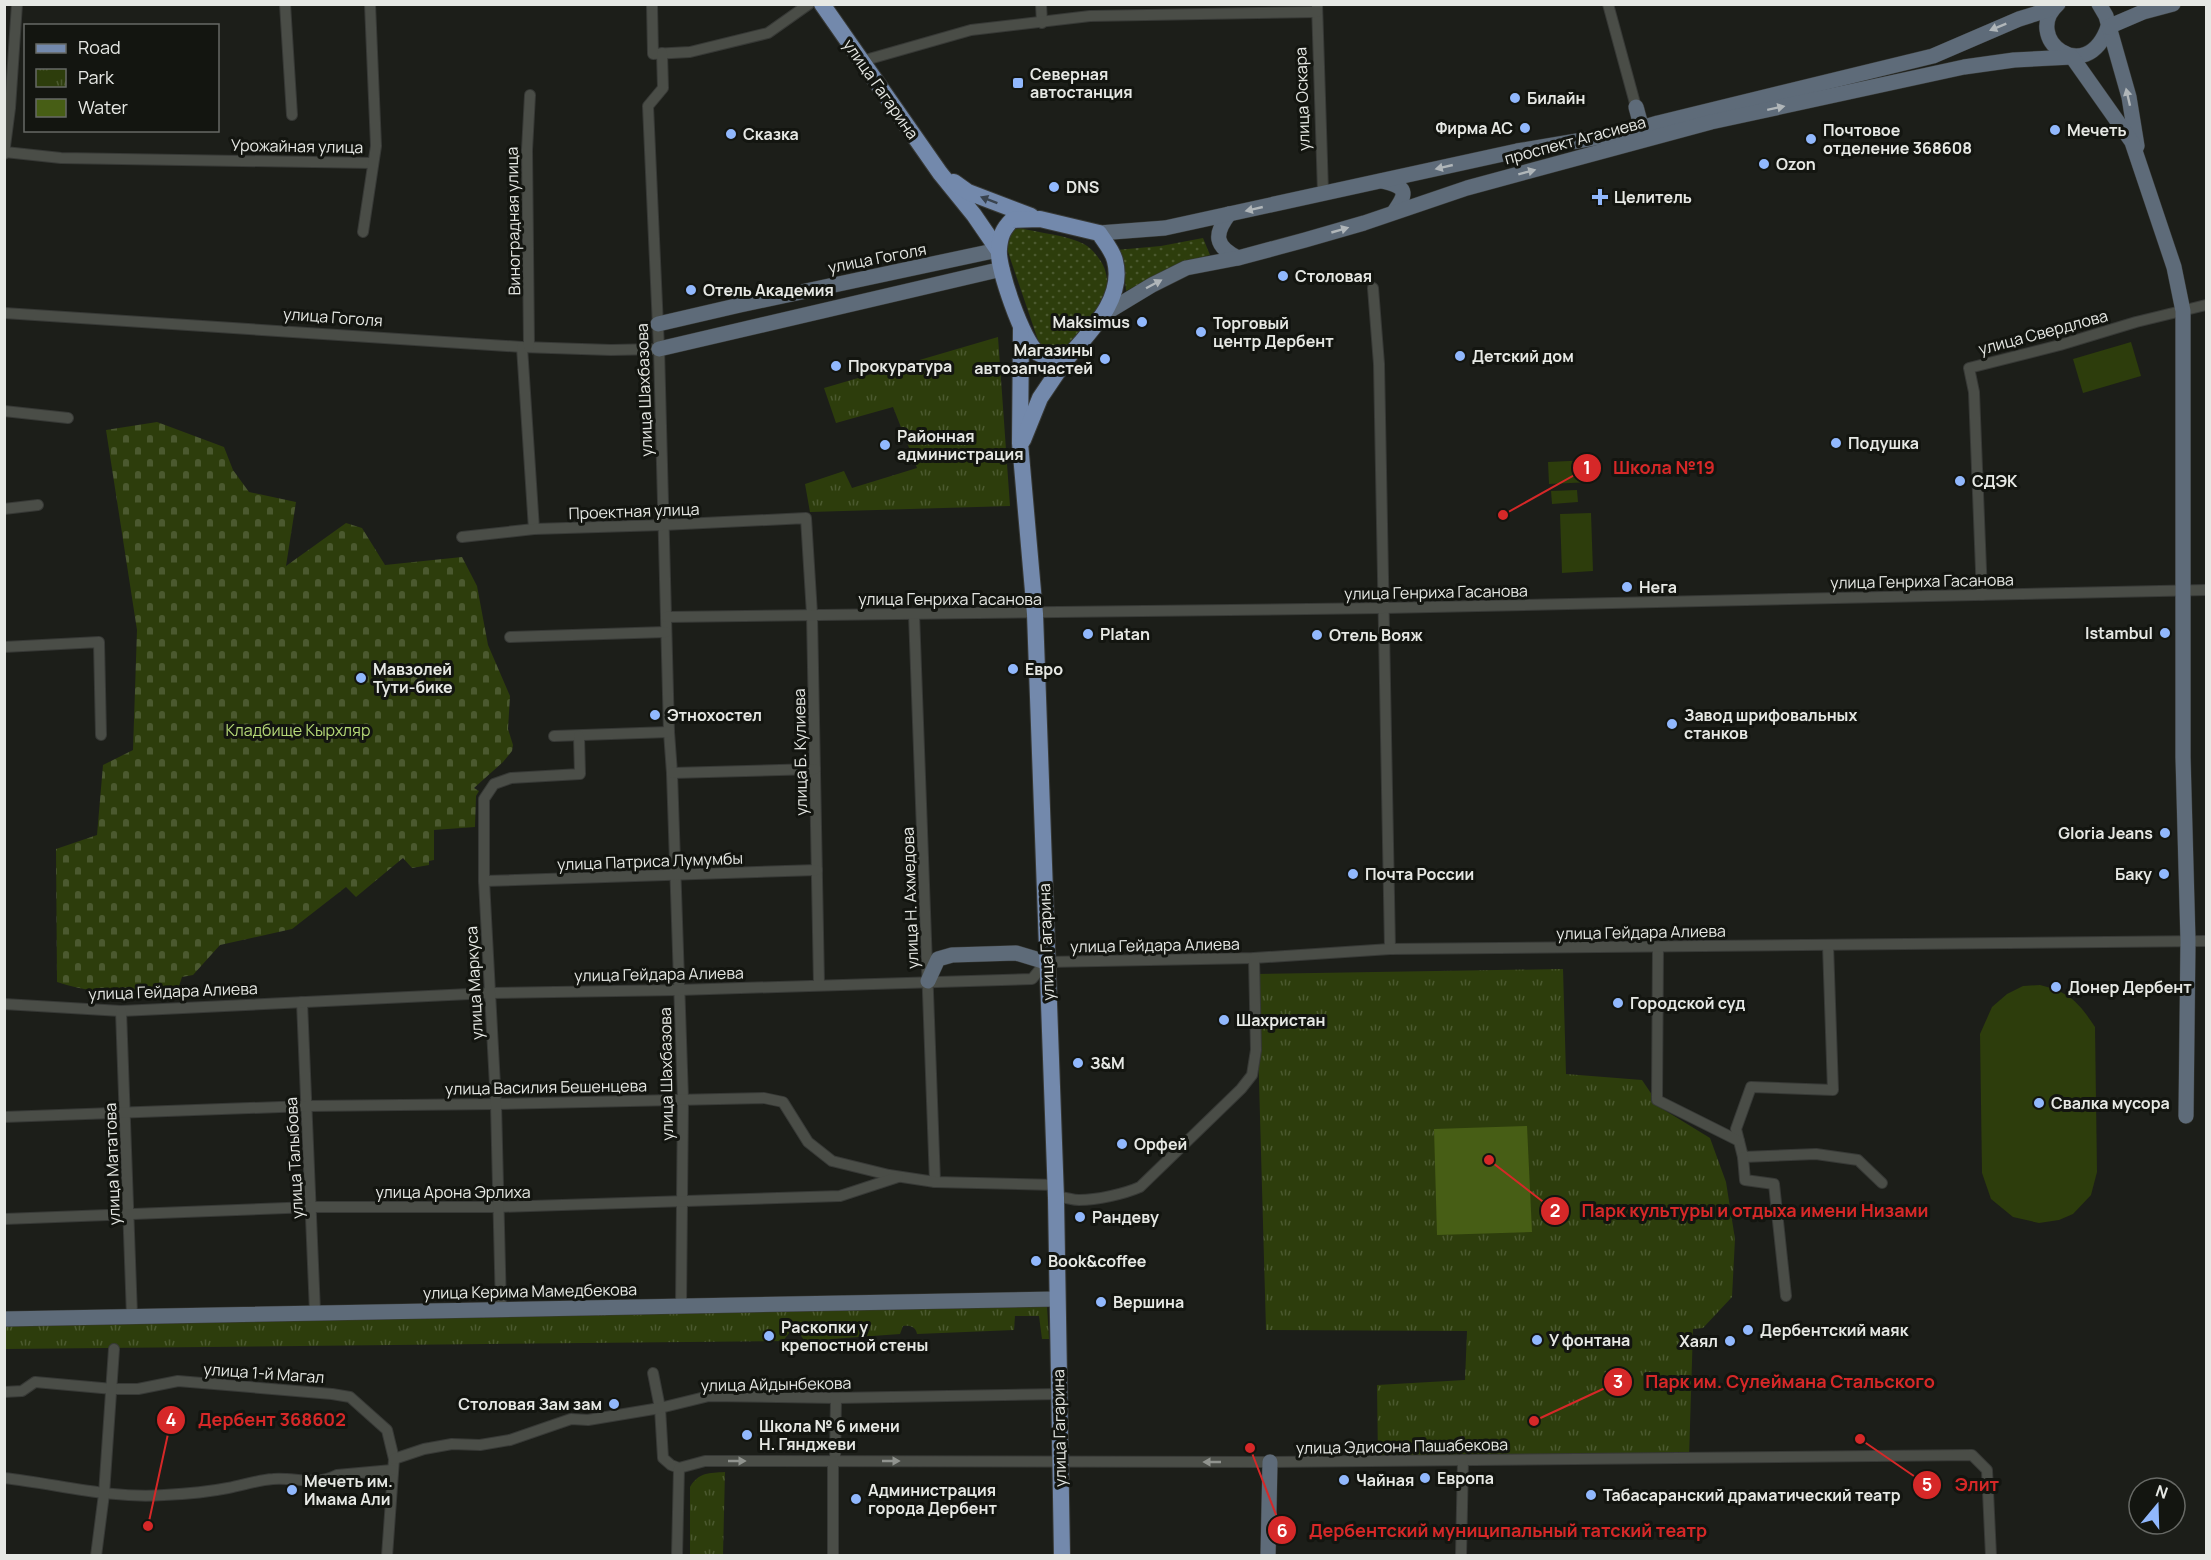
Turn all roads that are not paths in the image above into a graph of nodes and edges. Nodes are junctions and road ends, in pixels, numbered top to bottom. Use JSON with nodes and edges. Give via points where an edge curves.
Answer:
{"nodes":[{"id":1,"x":17,"y":4,"type":"edge"},
{"id":2,"x":285,"y":4,"type":"edge"},
{"id":3,"x":370,"y":4,"type":"edge"},
{"id":4,"x":652,"y":4,"type":"edge"},
{"id":5,"x":809,"y":4,"type":"edge"},
{"id":6,"x":822,"y":4,"type":"edge"},
{"id":7,"x":1041,"y":4,"type":"edge"},
{"id":8,"x":1608,"y":4,"type":"edge"},
{"id":9,"x":2173,"y":4,"type":"edge"},
{"id":10,"x":2100,"y":5,"type":"edge"},
{"id":11,"x":2056,"y":6,"type":"edge"},
{"id":12,"x":1317,"y":8,"type":"edge"},
{"id":13,"x":2143,"y":12,"type":"junction"},
{"id":14,"x":1042,"y":23,"type":"junction"},
{"id":15,"x":4,"y":27,"type":"edge"},
{"id":16,"x":2108,"y":27,"type":"junction"},
{"id":17,"x":17,"y":28,"type":"junction"},
{"id":18,"x":658,"y":53,"type":"junction"},
{"id":19,"x":2072,"y":57,"type":"junction"},
{"id":20,"x":862,"y":60,"type":"junction"},
{"id":21,"x":530,"y":95,"type":"dead end"},
{"id":22,"x":1636,"y":107,"type":"junction"},
{"id":23,"x":7,"y":108,"type":"edge"},
{"id":24,"x":292,"y":115,"type":"dead end"},
{"id":25,"x":1658,"y":123,"type":"junction"},
{"id":26,"x":1624,"y":134,"type":"junction"},
{"id":27,"x":1643,"y":134,"type":"junction"},
{"id":28,"x":5,"y":153,"type":"edge"},
{"id":29,"x":372,"y":163,"type":"junction"},
{"id":30,"x":940,"y":173,"type":"junction"},
{"id":31,"x":2143,"y":175,"type":"junction"},
{"id":32,"x":1378,"y":180,"type":"junction"},
{"id":33,"x":1323,"y":192,"type":"junction"},
{"id":34,"x":1394,"y":212,"type":"junction"},
{"id":35,"x":1229,"y":214,"type":"junction"},
{"id":36,"x":1040,"y":219,"type":"junction"},
{"id":37,"x":363,"y":232,"type":"dead end"},
{"id":38,"x":1099,"y":233,"type":"junction"},
{"id":39,"x":998,"y":250,"type":"junction"},
{"id":40,"x":1238,"y":258,"type":"junction"},
{"id":41,"x":1002,"y":269,"type":"junction"},
{"id":42,"x":1373,"y":288,"type":"dead end"},
{"id":43,"x":2206,"y":305,"type":"edge"},
{"id":44,"x":2183,"y":311,"type":"junction"},
{"id":45,"x":4,"y":313,"type":"edge"},
{"id":46,"x":1104,"y":314,"type":"junction"},
{"id":47,"x":658,"y":324,"type":"junction"},
{"id":48,"x":1021,"y":329,"type":"junction"},
{"id":49,"x":526,"y":347,"type":"junction"},
{"id":50,"x":659,"y":349,"type":"junction"},
{"id":51,"x":1065,"y":361,"type":"junction"},
{"id":52,"x":4,"y":411,"type":"edge"},
{"id":53,"x":68,"y":418,"type":"dead end"},
{"id":54,"x":38,"y":505,"type":"dead end"},
{"id":55,"x":4,"y":509,"type":"edge"},
{"id":56,"x":806,"y":518,"type":"joint"},
{"id":57,"x":663,"y":525,"type":"junction"},
{"id":58,"x":534,"y":529,"type":"junction"},
{"id":59,"x":462,"y":537,"type":"dead end"},
{"id":60,"x":2184,"y":590,"type":"junction"},
{"id":61,"x":2206,"y":590,"type":"edge"},
{"id":62,"x":1982,"y":595,"type":"junction"},
{"id":63,"x":1384,"y":608,"type":"junction"},
{"id":64,"x":812,"y":614,"type":"junction"},
{"id":65,"x":914,"y":614,"type":"junction"},
{"id":66,"x":1036,"y":614,"type":"junction"},
{"id":67,"x":666,"y":617,"type":"junction"},
{"id":68,"x":666,"y":632,"type":"junction"},
{"id":69,"x":510,"y":637,"type":"dead end"},
{"id":70,"x":4,"y":647,"type":"edge"},
{"id":71,"x":669,"y":732,"type":"junction"},
{"id":72,"x":101,"y":735,"type":"dead end"},
{"id":73,"x":554,"y":736,"type":"dead end"},
{"id":74,"x":579,"y":736,"type":"junction"},
{"id":75,"x":815,"y":769,"type":"junction"},
{"id":76,"x":672,"y":773,"type":"junction"},
{"id":77,"x":817,"y":870,"type":"junction"},
{"id":78,"x":676,"y":876,"type":"junction"},
{"id":79,"x":484,"y":881,"type":"junction"},
{"id":80,"x":2188,"y":941,"type":"junction"},
{"id":81,"x":2206,"y":941,"type":"edge"},
{"id":82,"x":1828,"y":945,"type":"junction"},
{"id":83,"x":1658,"y":947,"type":"junction"},
{"id":84,"x":1390,"y":949,"type":"junction"},
{"id":85,"x":1254,"y":958,"type":"junction"},
{"id":86,"x":1047,"y":962,"type":"junction"},
{"id":87,"x":928,"y":981,"type":"junction"},
{"id":88,"x":819,"y":985,"type":"junction"},
{"id":89,"x":679,"y":990,"type":"junction"},
{"id":90,"x":490,"y":993,"type":"junction"},
{"id":91,"x":302,"y":1002,"type":"junction"},
{"id":92,"x":4,"y":1004,"type":"edge"},
{"id":93,"x":121,"y":1011,"type":"junction"},
{"id":94,"x":682,"y":1099,"type":"junction"},
{"id":95,"x":496,"y":1104,"type":"junction"},
{"id":96,"x":307,"y":1106,"type":"junction"},
{"id":97,"x":124,"y":1111,"type":"junction"},
{"id":98,"x":2186,"y":1116,"type":"dead end"},
{"id":99,"x":4,"y":1117,"type":"edge"},
{"id":100,"x":1739,"y":1141,"type":"junction"},
{"id":101,"x":1743,"y":1157,"type":"junction"},
{"id":102,"x":899,"y":1176,"type":"junction"},
{"id":103,"x":935,"y":1182,"type":"junction"},
{"id":104,"x":1882,"y":1183,"type":"dead end"},
{"id":105,"x":1056,"y":1192,"type":"junction"},
{"id":106,"x":682,"y":1202,"type":"junction"},
{"id":107,"x":312,"y":1207,"type":"junction"},
{"id":108,"x":498,"y":1207,"type":"junction"},
{"id":109,"x":128,"y":1214,"type":"junction"},
{"id":110,"x":4,"y":1219,"type":"edge"},
{"id":111,"x":1786,"y":1296,"type":"dead end"},
{"id":112,"x":1057,"y":1299,"type":"junction"},
{"id":113,"x":681,"y":1306,"type":"junction"},
{"id":114,"x":501,"y":1309,"type":"junction"},
{"id":115,"x":315,"y":1312,"type":"junction"},
{"id":116,"x":132,"y":1316,"type":"junction"},
{"id":117,"x":4,"y":1319,"type":"edge"},
{"id":118,"x":114,"y":1349,"type":"dead end"},
{"id":119,"x":653,"y":1373,"type":"dead end"},
{"id":120,"x":113,"y":1389,"type":"junction"},
{"id":121,"x":4,"y":1392,"type":"edge"},
{"id":122,"x":1059,"y":1394,"type":"junction"},
{"id":123,"x":836,"y":1398,"type":"junction"},
{"id":124,"x":660,"y":1408,"type":"junction"},
{"id":125,"x":834,"y":1461,"type":"junction"},
{"id":126,"x":1463,"y":1461,"type":"junction"},
{"id":127,"x":1061,"y":1462,"type":"junction"},
{"id":128,"x":1270,"y":1462,"type":"junction"},
{"id":129,"x":392,"y":1465,"type":"junction"},
{"id":130,"x":679,"y":1468,"type":"junction"},
{"id":131,"x":4,"y":1478,"type":"edge"},
{"id":132,"x":104,"y":1494,"type":"junction"},
{"id":133,"x":96,"y":1556,"type":"edge"},
{"id":134,"x":387,"y":1556,"type":"edge"},
{"id":135,"x":677,"y":1556,"type":"edge"},
{"id":136,"x":833,"y":1556,"type":"edge"},
{"id":137,"x":1063,"y":1556,"type":"edge"},
{"id":138,"x":1268,"y":1556,"type":"edge"},
{"id":139,"x":1461,"y":1556,"type":"edge"},
{"id":140,"x":1991,"y":1556,"type":"edge"}],
"edges":[{"from":1,"to":17,"type":"street"},
{"from":2,"to":24,"type":"street"},
{"from":3,"to":29,"type":"street","via":[[376,146]]},
{"from":4,"to":18,"type":"street","name":"улица Шахбазова"},
{"from":5,"to":18,"type":"street","via":[[768,33],[690,52]]},
{"from":6,"to":20,"type":"main road","name":"улица Гагарина"},
{"from":7,"to":14,"type":"street"},
{"from":8,"to":22,"type":"street"},
{"from":9,"to":13,"type":"street"},
{"from":10,"to":13,"type":"street"},
{"from":10,"to":16,"type":"street"},
{"from":11,"to":19,"type":"street","via":[[2047,27],[2049,39],[2061,53]]},
{"from":11,"to":25,"type":"street","name":"проспект Агасиева","one_way":true,"via":[[1933,56]]},
{"from":12,"to":14,"type":"street","via":[[1090,16]]},
{"from":12,"to":33,"type":"street","name":"улица Оскара"},
{"from":13,"to":16,"type":"street"},
{"from":14,"to":20,"type":"street","via":[[971,30]]},
{"from":15,"to":17,"type":"street"},
{"from":16,"to":19,"type":"street","via":[[2103,41],[2093,50]]},
{"from":31,"to":16,"type":"street","one_way":true,"via":[[2129,97]]},
{"from":17,"to":23,"type":"street"},
{"from":18,"to":47,"type":"street","name":"улица Шахбазова","via":[[663,88],[648,106]]},
{"from":27,"to":19,"type":"street","name":"проспект Агасиева","one_way":true,"via":[[1937,72],[1997,62]]},
{"from":19,"to":31,"type":"street","via":[[2132,142]]},
{"from":20,"to":30,"type":"main road","name":"улица Гагарина"},
{"from":21,"to":49,"type":"street","name":"Виноградная улица"},
{"from":22,"to":25,"type":"street"},
{"from":22,"to":26,"type":"street"},
{"from":22,"to":27,"type":"street"},
{"from":23,"to":28,"type":"street"},
{"from":25,"to":27,"type":"street","name":"проспект Агасиева"},
{"from":26,"to":27,"type":"street","name":"проспект Агасиева"},
{"from":26,"to":32,"type":"street","name":"проспект Агасиева","one_way":true},
{"from":34,"to":27,"type":"street","name":"проспект Агасиева","one_way":true},
{"from":28,"to":29,"type":"street","name":"Урожайная улица","via":[[61,158]]},
{"from":29,"to":37,"type":"street"},
{"from":36,"to":30,"type":"main road","name":"улица Гагарина","one_way":true,"via":[[968,192]]},
{"from":30,"to":39,"type":"main road","name":"улица Гагарина"},
{"from":31,"to":44,"type":"street","via":[[2174,267]]},
{"from":32,"to":33,"type":"street","name":"проспект Агасиева"},
{"from":32,"to":34,"type":"street","via":[[1398,185],[1403,191],[1404,199]]},
{"from":33,"to":35,"type":"street","name":"проспект Агасиева","one_way":true},
{"from":40,"to":34,"type":"street","name":"проспект Агасиева","one_way":true},
{"from":35,"to":38,"type":"street","name":"проспект Агасиева","via":[[1150,231]]},
{"from":35,"to":40,"type":"street","via":[[1219,228],[1219,240],[1226,252]]},
{"from":36,"to":38,"type":"main road"},
{"from":36,"to":39,"type":"main road","via":[[1012,220],[1002,230]]},
{"from":38,"to":46,"type":"main road","via":[[1115,259],[1117,277]]},
{"from":39,"to":41,"type":"main road"},
{"from":39,"to":47,"type":"street","name":"улица Гоголя"},
{"from":46,"to":40,"type":"street","name":"проспект Агасиева","one_way":true,"via":[[1186,268]]},
{"from":41,"to":48,"type":"main road"},
{"from":41,"to":50,"type":"street"},
{"from":42,"to":63,"type":"street","via":[[1379,364]]},
{"from":43,"to":44,"type":"street","name":"улица Свердлова"},
{"from":44,"to":60,"type":"street"},
{"from":44,"to":62,"type":"street","name":"улица Свердлова","via":[[1969,368],[1974,392]]},
{"from":45,"to":49,"type":"street","name":"улица Гоголя"},
{"from":46,"to":51,"type":"main road"},
{"from":47,"to":50,"type":"street","name":"улица Шахбазова"},
{"from":48,"to":51,"type":"main road","via":[[1037,352]]},
{"from":48,"to":66,"type":"main road","name":"улица Гагарина","via":[[1020,443]]},
{"from":49,"to":50,"type":"street","name":"улица Гоголя"},
{"from":49,"to":58,"type":"street","name":"Виноградная улица"},
{"from":50,"to":57,"type":"street","name":"улица Шахбазова"},
{"from":51,"to":66,"type":"main road","name":"улица Гагарина","via":[[1040,398],[1022,444]]},
{"from":52,"to":53,"type":"street"},
{"from":54,"to":55,"type":"street"},
{"from":56,"to":57,"type":"street","name":"Проектная улица"},
{"from":56,"to":64,"type":"street","name":"улица Б. Кулиева"},
{"from":57,"to":58,"type":"street","name":"Проектная улица"},
{"from":57,"to":67,"type":"street","name":"улица Шахбазова"},
{"from":58,"to":59,"type":"street","name":"Проектная улица"},
{"from":60,"to":61,"type":"street","name":"улица Генриха Гасанова"},
{"from":60,"to":62,"type":"street","name":"улица Генриха Гасанова"},
{"from":60,"to":80,"type":"street"},
{"from":62,"to":63,"type":"street","name":"улица Генриха Гасанова"},
{"from":63,"to":66,"type":"street","name":"улица Генриха Гасанова"},
{"from":63,"to":84,"type":"street"},
{"from":64,"to":65,"type":"street","name":"улица Генриха Гасанова"},
{"from":64,"to":67,"type":"street","name":"улица Генриха Гасанова"},
{"from":64,"to":75,"type":"street","name":"улица Б. Кулиева"},
{"from":65,"to":66,"type":"street","name":"улица Генриха Гасанова"},
{"from":65,"to":87,"type":"street","name":"улица Н. Ахмедова"},
{"from":66,"to":86,"type":"main road","name":"улица Гагарина"},
{"from":67,"to":68,"type":"street","name":"улица Шахбазова"},
{"from":68,"to":69,"type":"street"},
{"from":68,"to":71,"type":"street","name":"улица Шахбазова"},
{"from":70,"to":72,"type":"street","via":[[99,642]]},
{"from":71,"to":74,"type":"street"},
{"from":71,"to":76,"type":"street","name":"улица Шахбазова"},
{"from":73,"to":74,"type":"street"},
{"from":74,"to":79,"type":"street","name":"улица Маркуса","via":[[580,774],[511,778],[494,784],[484,799]]},
{"from":75,"to":76,"type":"street"},
{"from":75,"to":77,"type":"street","name":"улица Б. Кулиева"},
{"from":76,"to":78,"type":"street","name":"улица Шахбазова"},
{"from":77,"to":78,"type":"street","name":"улица Патриса Лумумбы"},
{"from":77,"to":88,"type":"street","name":"улица Б. Кулиева"},
{"from":78,"to":79,"type":"street","name":"улица Патриса Лумумбы"},
{"from":78,"to":89,"type":"street","name":"улица Шахбазова"},
{"from":79,"to":90,"type":"street","name":"улица Маркуса"},
{"from":80,"to":81,"type":"street","name":"улица Гейдара Алиева"},
{"from":80,"to":82,"type":"street","name":"улица Гейдара Алиева"},
{"from":80,"to":98,"type":"street"},
{"from":82,"to":83,"type":"street","name":"улица Гейдара Алиева"},
{"from":82,"to":100,"type":"street","via":[[1833,1090],[1751,1086],[1736,1129]]},
{"from":83,"to":84,"type":"street","name":"улица Гейдара Алиева"},
{"from":83,"to":100,"type":"street","via":[[1657,1100]]},
{"from":84,"to":85,"type":"street","name":"улица Гейдара Алиева"},
{"from":85,"to":86,"type":"street","name":"улица Гейдара Алиева"},
{"from":85,"to":105,"type":"street","name":"улица Василия Бешенцева","via":[[1256,1050],[1252,1075],[1241,1089],[1140,1187],[1127,1193],[1078,1200]]},
{"from":86,"to":87,"type":"street","name":"улица Гейдара Алиева","via":[[1032,979]]},
{"from":86,"to":87,"type":"street","via":[[1016,953],[952,955],[938,959]]},
{"from":86,"to":105,"type":"main road","name":"улица Гагарина"},
{"from":87,"to":88,"type":"street","name":"улица Гейдара Алиева"},
{"from":87,"to":103,"type":"street","name":"улица Н. Ахмедова"},
{"from":88,"to":89,"type":"street","name":"улица Гейдара Алиева"},
{"from":89,"to":90,"type":"street","name":"улица Гейдара Алиева"},
{"from":89,"to":94,"type":"street","name":"улица Шахбазова"},
{"from":90,"to":91,"type":"street","name":"улица Гейдара Алиева"},
{"from":90,"to":95,"type":"street","name":"улица Маркуса"},
{"from":91,"to":93,"type":"street","name":"улица Гейдара Алиева"},
{"from":91,"to":96,"type":"street","name":"улица Талыбова"},
{"from":92,"to":93,"type":"street","name":"улица Гейдара Алиева"},
{"from":93,"to":97,"type":"street","name":"улица Мататова"},
{"from":94,"to":95,"type":"street","name":"улица Василия Бешенцева"},
{"from":94,"to":102,"type":"street","name":"улица Василия Бешенцева","via":[[764,1098],[783,1102],[808,1142],[832,1161]]},
{"from":94,"to":106,"type":"street","name":"улица Шахбазова"},
{"from":95,"to":96,"type":"street","name":"улица Василия Бешенцева"},
{"from":95,"to":108,"type":"street","name":"улица Маркуса"},
{"from":96,"to":97,"type":"street","name":"улица Василия Бешенцева"},
{"from":96,"to":107,"type":"street","name":"улица Талыбова"},
{"from":97,"to":99,"type":"street","name":"улица Василия Бешенцева"},
{"from":97,"to":109,"type":"street","name":"улица Мататова"},
{"from":100,"to":101,"type":"street"},
{"from":101,"to":104,"type":"street","via":[[1816,1154],[1858,1160]]},
{"from":101,"to":111,"type":"street","via":[[1745,1180],[1774,1184]]},
{"from":102,"to":103,"type":"street","name":"улица Василия Бешенцева"},
{"from":102,"to":106,"type":"street","name":"улица Арона Эрлиха","via":[[840,1196]]},
{"from":103,"to":105,"type":"street","name":"улица Василия Бешенцева"},
{"from":105,"to":112,"type":"main road","name":"улица Гагарина"},
{"from":105,"to":122,"type":"main road","name":"улица Гагарина"},
{"from":106,"to":108,"type":"street","name":"улица Арона Эрлиха"},
{"from":106,"to":113,"type":"street","name":"улица Шахбазова"},
{"from":107,"to":108,"type":"street","name":"улица Арона Эрлиха"},
{"from":107,"to":109,"type":"street","name":"улица Арона Эрлиха"},
{"from":107,"to":115,"type":"street","name":"улица Талыбова"},
{"from":108,"to":114,"type":"street","name":"улица Маркуса"},
{"from":109,"to":110,"type":"street","name":"улица Арона Эрлиха"},
{"from":109,"to":116,"type":"street","name":"улица Мататова"},
{"from":112,"to":113,"type":"street","name":"улица Керима Мамедбекова"},
{"from":112,"to":122,"type":"main road","name":"улица Гагарина"},
{"from":113,"to":114,"type":"street","name":"улица Керима Мамедбекова"},
{"from":114,"to":115,"type":"street","name":"улица Керима Мамедбекова"},
{"from":115,"to":116,"type":"street","name":"улица Керима Мамедбекова"},
{"from":116,"to":117,"type":"street","name":"улица Керима Мамедбекова"},
{"from":118,"to":120,"type":"street"},
{"from":119,"to":124,"type":"street"},
{"from":120,"to":121,"type":"street","name":"улица 1-й Магал","via":[[34,1382],[22,1391]]},
{"from":120,"to":129,"type":"street","name":"улица 1-й Магал","via":[[138,1389],[178,1381],[350,1397],[387,1430]]},
{"from":120,"to":132,"type":"street"},
{"from":122,"to":123,"type":"street","name":"улица Айдынбекова"},
{"from":122,"to":127,"type":"main road","name":"улица Гагарина"},
{"from":123,"to":124,"type":"street","name":"улица Айдынбекова","via":[[710,1396]]},
{"from":123,"to":125,"type":"street"},
{"from":124,"to":129,"type":"street","name":"улица Айдынбекова","via":[[588,1420],[571,1419],[510,1440],[424,1449]]},
{"from":124,"to":130,"type":"street","via":[[663,1458]]},
{"from":125,"to":127,"type":"street","name":"улица Эдисона Пашабекова","one_way":true},
{"from":130,"to":125,"type":"street","name":"улица Эдисона Пашабекова","one_way":true,"via":[[705,1461]]},
{"from":125,"to":136,"type":"street"},
{"from":126,"to":128,"type":"street","name":"улица Эдисона Пашабекова"},
{"from":126,"to":139,"type":"street"},
{"from":126,"to":140,"type":"street","name":"улица Эдисона Пашабекова","via":[[1971,1455],[1987,1470]]},
{"from":128,"to":127,"type":"street","name":"улица Эдисона Пашабекова","one_way":true},
{"from":127,"to":137,"type":"main road","name":"улица Гагарина"},
{"from":128,"to":138,"type":"street"},
{"from":129,"to":132,"type":"street","name":"улица Айдынбекова","via":[[313,1481],[289,1477],[163,1495]]},
{"from":129,"to":134,"type":"street","name":"улица 1-й Магал"},
{"from":130,"to":135,"type":"street"},
{"from":131,"to":132,"type":"street","name":"улица Айдынбекова"},
{"from":132,"to":133,"type":"street"}]}
